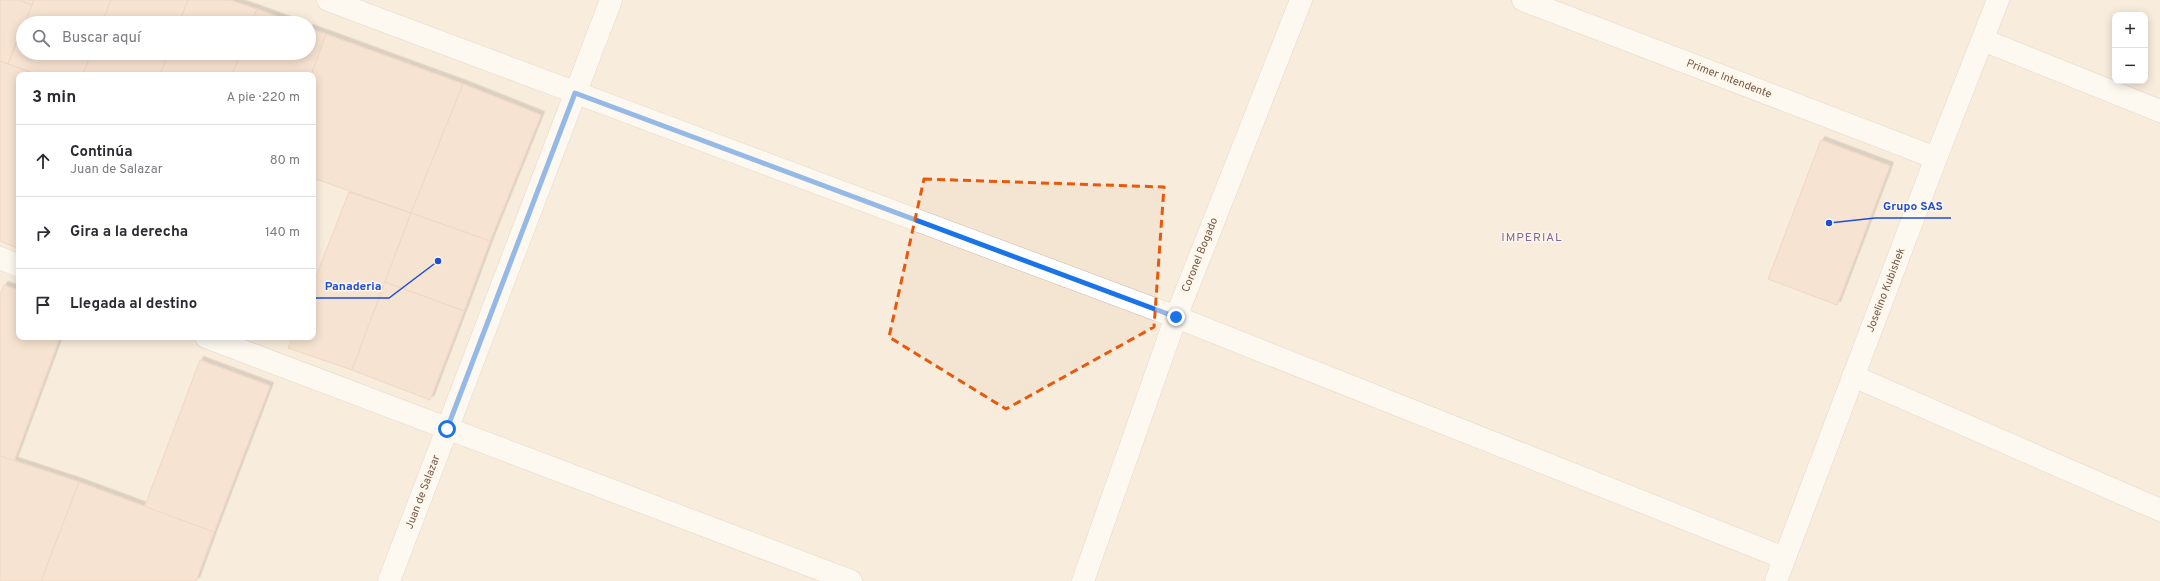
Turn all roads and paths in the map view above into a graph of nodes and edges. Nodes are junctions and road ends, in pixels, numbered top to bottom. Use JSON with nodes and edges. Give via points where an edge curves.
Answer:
{"nodes":[{"id":1,"x":328,"y":0,"type":"edge"},
{"id":2,"x":610,"y":0,"type":"edge"},
{"id":3,"x":1301,"y":0,"type":"edge"},
{"id":4,"x":1523,"y":0,"type":"edge"},
{"id":5,"x":1998,"y":0,"type":"edge"},
{"id":6,"x":1983,"y":40,"type":"junction"},
{"id":7,"x":575,"y":93,"type":"junction"},
{"id":8,"x":2160,"y":111,"type":"edge"},
{"id":9,"x":1936,"y":158,"type":"junction"},
{"id":10,"x":0,"y":258,"type":"edge"},
{"id":11,"x":16,"y":265,"type":"edge"},
{"id":12,"x":1176,"y":317,"type":"junction"},
{"id":13,"x":214,"y":340,"type":"edge"},
{"id":14,"x":1853,"y":376,"type":"junction"},
{"id":15,"x":447,"y":429,"type":"junction"},
{"id":16,"x":2160,"y":510,"type":"edge"},
{"id":17,"x":1784,"y":558,"type":"junction"},
{"id":18,"x":389,"y":581,"type":"edge"},
{"id":19,"x":851,"y":581,"type":"edge"},
{"id":20,"x":1083,"y":581,"type":"edge"},
{"id":21,"x":1776,"y":581,"type":"edge"}],
"edges":[{"from":1,"to":7,"type":"street"},
{"from":2,"to":7,"type":"street","name":"Juan de Salazar"},
{"from":3,"to":12,"type":"street","name":"Coronel Bogado"},
{"from":4,"to":9,"type":"street","name":"Primer Intendente"},
{"from":5,"to":6,"type":"street","name":"Joselino Kubishek"},
{"from":6,"to":8,"type":"street"},
{"from":6,"to":9,"type":"street","name":"Joselino Kubishek"},
{"from":7,"to":12,"type":"street"},
{"from":7,"to":15,"type":"street","name":"Juan de Salazar"},
{"from":9,"to":14,"type":"street","name":"Joselino Kubishek"},
{"from":10,"to":11,"type":"street"},
{"from":12,"to":17,"type":"street"},
{"from":12,"to":20,"type":"street","name":"Coronel Bogado"},
{"from":13,"to":15,"type":"street"},
{"from":14,"to":16,"type":"street"},
{"from":14,"to":17,"type":"street","name":"Joselino Kubishek"},
{"from":15,"to":18,"type":"street","name":"Juan de Salazar"},
{"from":15,"to":19,"type":"street"},
{"from":17,"to":21,"type":"street","name":"Joselino Kubishek"}]}
